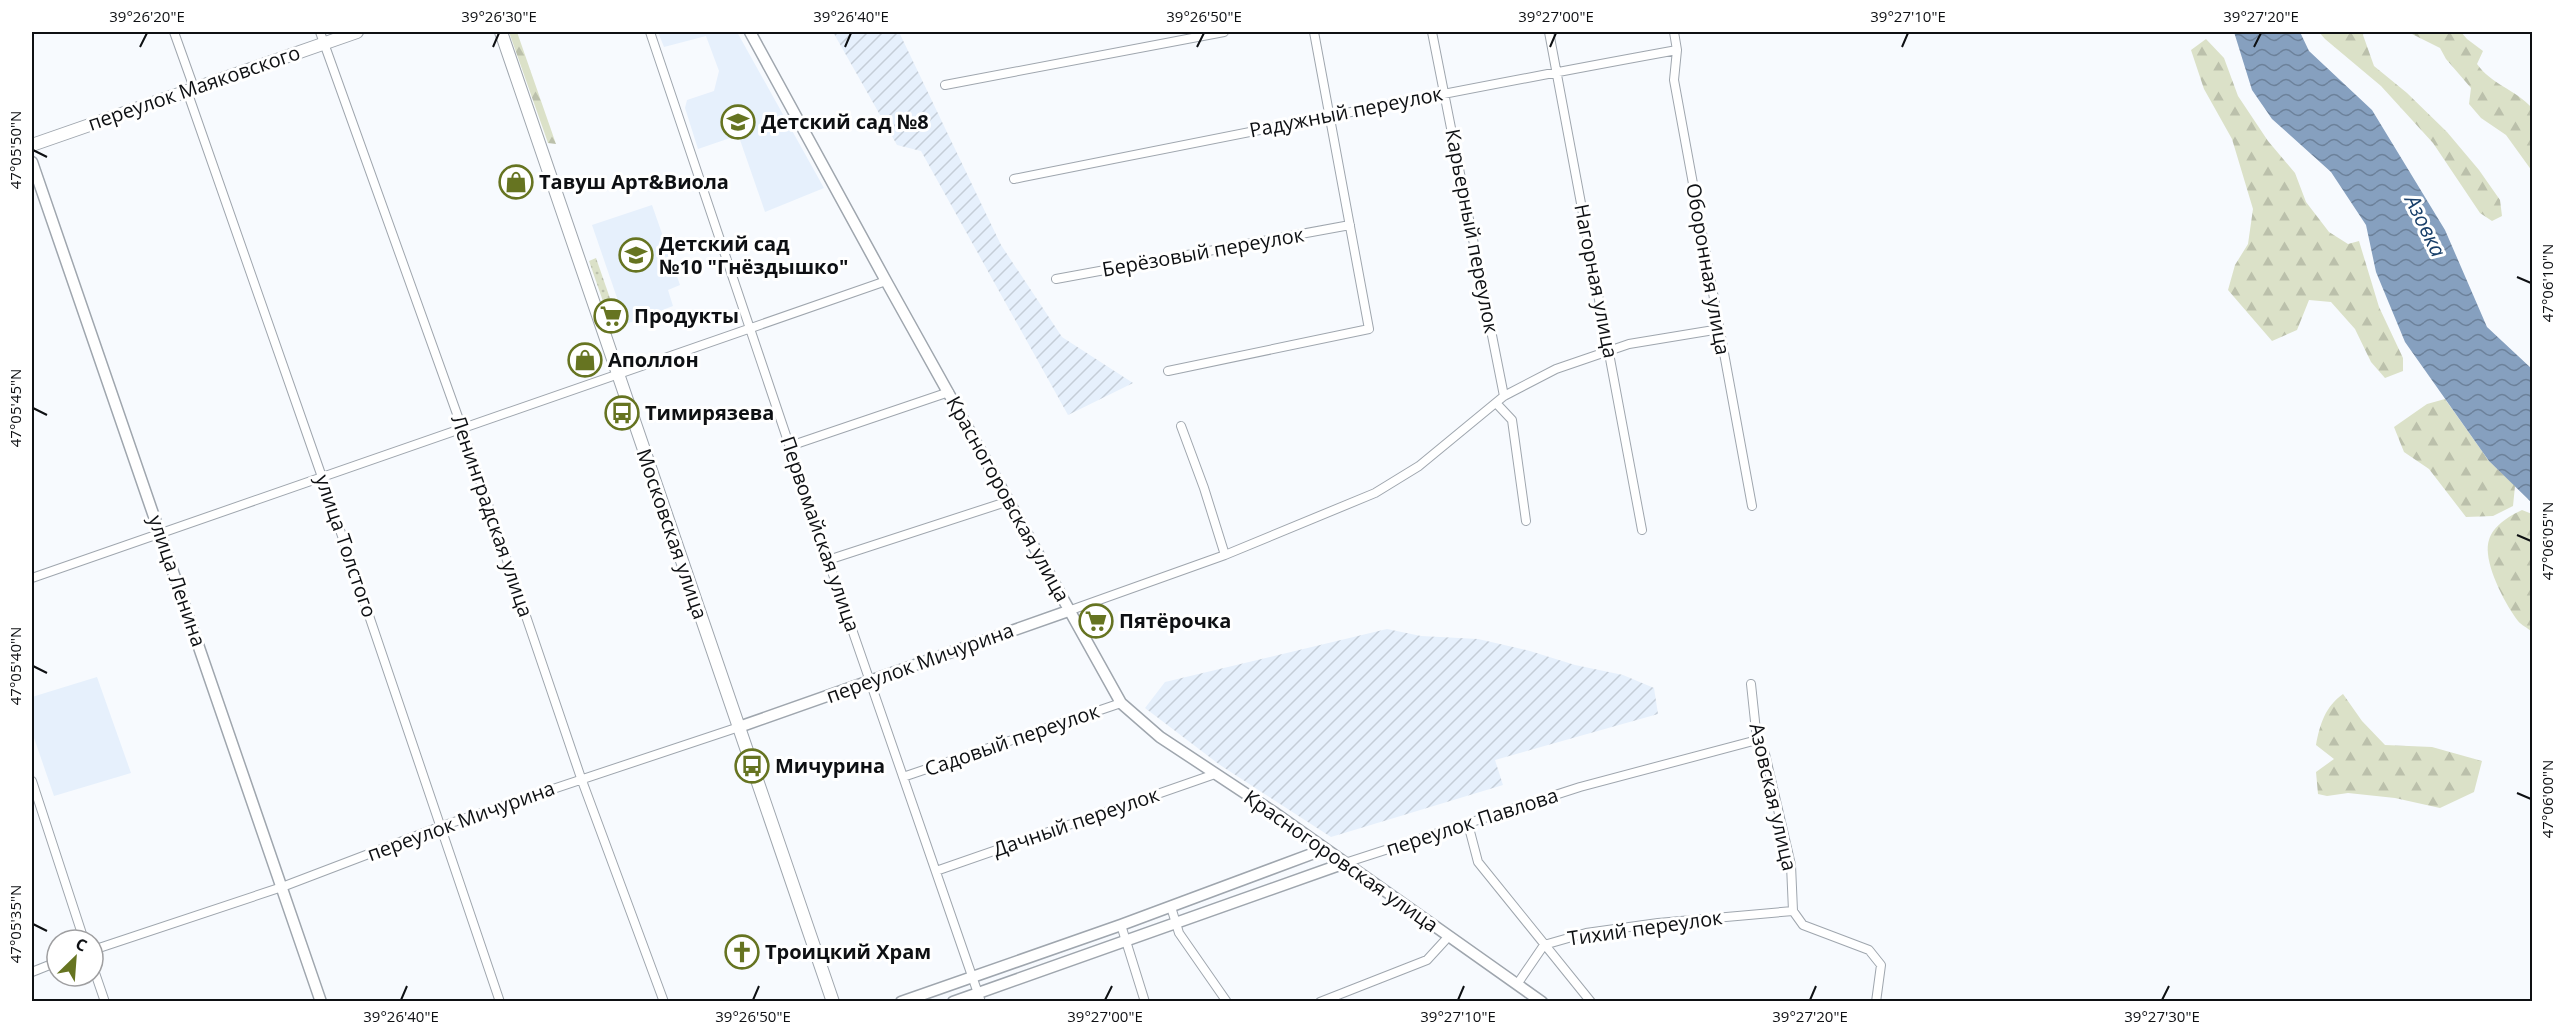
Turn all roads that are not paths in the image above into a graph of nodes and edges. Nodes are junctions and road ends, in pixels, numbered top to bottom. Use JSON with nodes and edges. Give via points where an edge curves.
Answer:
{"nodes":[{"id":1,"x":174,"y":32,"type":"edge"},
{"id":2,"x":357,"y":32,"type":"edge"},
{"id":3,"x":501,"y":32,"type":"edge"},
{"id":4,"x":650,"y":32,"type":"edge"},
{"id":5,"x":750,"y":32,"type":"edge"},
{"id":6,"x":1224,"y":32,"type":"edge"},
{"id":7,"x":1314,"y":32,"type":"edge"},
{"id":8,"x":1432,"y":32,"type":"edge"},
{"id":9,"x":1549,"y":32,"type":"edge"},
{"id":10,"x":1674,"y":32,"type":"edge"},
{"id":11,"x":322,"y":37,"type":"edge"},
{"id":12,"x":1677,"y":50,"type":"junction"},
{"id":13,"x":1557,"y":74,"type":"junction"},
{"id":14,"x":945,"y":85,"type":"dead end"},
{"id":15,"x":191,"y":90,"type":"junction"},
{"id":16,"x":1444,"y":92,"type":"junction"},
{"id":17,"x":1330,"y":116,"type":"junction"},
{"id":18,"x":32,"y":145,"type":"edge"},
{"id":19,"x":32,"y":162,"type":"edge"},
{"id":20,"x":1014,"y":179,"type":"dead end"},
{"id":21,"x":1350,"y":225,"type":"junction"},
{"id":22,"x":1056,"y":279,"type":"dead end"},
{"id":23,"x":886,"y":281,"type":"junction"},
{"id":24,"x":750,"y":328,"type":"junction"},
{"id":25,"x":1720,"y":329,"type":"junction"},
{"id":26,"x":1609,"y":350,"type":"junction"},
{"id":27,"x":1168,"y":371,"type":"dead end"},
{"id":28,"x":617,"y":373,"type":"junction"},
{"id":29,"x":949,"y":392,"type":"junction"},
{"id":30,"x":1504,"y":396,"type":"junction"},
{"id":31,"x":1496,"y":403,"type":"junction"},
{"id":32,"x":1181,"y":426,"type":"dead end"},
{"id":33,"x":462,"y":428,"type":"junction"},
{"id":34,"x":790,"y":446,"type":"junction"},
{"id":35,"x":322,"y":477,"type":"junction"},
{"id":36,"x":1009,"y":501,"type":"junction"},
{"id":37,"x":1752,"y":506,"type":"dead end"},
{"id":38,"x":1526,"y":521,"type":"dead end"},
{"id":39,"x":1642,"y":530,"type":"dead end"},
{"id":40,"x":161,"y":533,"type":"junction"},
{"id":41,"x":1225,"y":555,"type":"junction"},
{"id":42,"x":828,"y":560,"type":"junction"},
{"id":43,"x":32,"y":578,"type":"edge"},
{"id":44,"x":1071,"y":610,"type":"junction"},
{"id":45,"x":871,"y":681,"type":"junction"},
{"id":46,"x":1751,"y":684,"type":"dead end"},
{"id":47,"x":1121,"y":703,"type":"junction"},
{"id":48,"x":739,"y":727,"type":"junction"},
{"id":49,"x":1757,"y":740,"type":"junction"},
{"id":50,"x":1215,"y":774,"type":"junction"},
{"id":51,"x":903,"y":777,"type":"junction"},
{"id":52,"x":581,"y":778,"type":"junction"},
{"id":53,"x":32,"y":781,"type":"edge"},
{"id":54,"x":1468,"y":824,"type":"junction"},
{"id":55,"x":442,"y":826,"type":"junction"},
{"id":56,"x":1325,"y":849,"type":"junction"},
{"id":57,"x":1345,"y":863,"type":"junction"},
{"id":58,"x":936,"y":871,"type":"junction"},
{"id":59,"x":282,"y":887,"type":"junction"},
{"id":60,"x":1171,"y":907,"type":"junction"},
{"id":61,"x":1793,"y":911,"type":"junction"},
{"id":62,"x":1177,"y":922,"type":"junction"},
{"id":63,"x":1121,"y":925,"type":"junction"},
{"id":64,"x":80,"y":928,"type":"edge"},
{"id":65,"x":1449,"y":936,"type":"junction"},
{"id":66,"x":1126,"y":939,"type":"junction"},
{"id":67,"x":1544,"y":945,"type":"junction"},
{"id":68,"x":105,"y":946,"type":"edge"},
{"id":69,"x":972,"y":977,"type":"junction"},
{"id":70,"x":1518,"y":983,"type":"junction"},
{"id":71,"x":980,"y":997,"type":"edge"},
{"id":72,"x":321,"y":1002,"type":"edge"},
{"id":73,"x":500,"y":1002,"type":"edge"},
{"id":74,"x":664,"y":1002,"type":"edge"},
{"id":75,"x":832,"y":1002,"type":"edge"},
{"id":76,"x":901,"y":1002,"type":"edge"},
{"id":77,"x":953,"y":1002,"type":"edge"},
{"id":78,"x":1145,"y":1002,"type":"edge"},
{"id":79,"x":1227,"y":1002,"type":"edge"},
{"id":80,"x":1320,"y":1002,"type":"edge"},
{"id":81,"x":1542,"y":1002,"type":"edge"},
{"id":82,"x":1591,"y":1002,"type":"edge"},
{"id":83,"x":1876,"y":1002,"type":"edge"}],
"edges":[{"from":1,"to":15,"type":"street","name":"улица Толстого"},
{"from":2,"to":11,"type":"main road","name":"переулок Маяковского"},
{"from":3,"to":28,"type":"main road","name":"Московская улица"},
{"from":4,"to":24,"type":"street","name":"Первомайская улица"},
{"from":5,"to":23,"type":"street","name":"Красногоровская улица"},
{"from":6,"to":14,"type":"street"},
{"from":7,"to":17,"type":"street"},
{"from":8,"to":16,"type":"street","name":"Карьерный переулок"},
{"from":9,"to":13,"type":"street","name":"Нагорная улица"},
{"from":10,"to":12,"type":"street","name":"Оборонная улица"},
{"from":11,"to":15,"type":"main road","name":"переулок Маяковского"},
{"from":11,"to":33,"type":"street","name":"Ленинградская улица"},
{"from":12,"to":13,"type":"street","name":"Радужный переулок"},
{"from":12,"to":25,"type":"street","name":"Оборонная улица","via":[[1674,80]]},
{"from":13,"to":16,"type":"street","name":"Радужный переулок"},
{"from":13,"to":26,"type":"street","name":"Нагорная улица"},
{"from":15,"to":18,"type":"main road","name":"переулок Маяковского"},
{"from":15,"to":35,"type":"street","name":"улица Толстого"},
{"from":16,"to":17,"type":"street","name":"Радужный переулок"},
{"from":16,"to":30,"type":"street","name":"Карьерный переулок"},
{"from":17,"to":20,"type":"street","name":"Радужный переулок"},
{"from":17,"to":21,"type":"street"},
{"from":19,"to":40,"type":"street","name":"улица Ленина"},
{"from":21,"to":22,"type":"street","name":"Берёзовый переулок"},
{"from":21,"to":27,"type":"street","via":[[1369,329]]},
{"from":23,"to":24,"type":"street"},
{"from":23,"to":29,"type":"street","name":"Красногоровская улица"},
{"from":24,"to":28,"type":"street"},
{"from":24,"to":34,"type":"street","name":"Первомайская улица"},
{"from":25,"to":26,"type":"street","name":"переулок Мичурина"},
{"from":25,"to":37,"type":"street","name":"Оборонная улица"},
{"from":26,"to":30,"type":"street","name":"переулок Мичурина","via":[[1556,369]]},
{"from":26,"to":39,"type":"street","name":"Нагорная улица"},
{"from":28,"to":33,"type":"street"},
{"from":28,"to":48,"type":"main road","name":"Московская улица"},
{"from":29,"to":34,"type":"street"},
{"from":29,"to":36,"type":"street","name":"Красногоровская улица"},
{"from":30,"to":31,"type":"street","name":"переулок Мичурина"},
{"from":31,"to":38,"type":"street","via":[[1512,420]]},
{"from":31,"to":41,"type":"street","name":"переулок Мичурина","via":[[1419,466],[1375,493]]},
{"from":32,"to":41,"type":"street"},
{"from":33,"to":35,"type":"street"},
{"from":33,"to":52,"type":"street","name":"Ленинградская улица"},
{"from":34,"to":42,"type":"street","name":"Первомайская улица"},
{"from":35,"to":40,"type":"street"},
{"from":35,"to":55,"type":"street","name":"улица Толстого"},
{"from":36,"to":42,"type":"street"},
{"from":36,"to":44,"type":"street","name":"Красногоровская улица"},
{"from":40,"to":43,"type":"street"},
{"from":40,"to":59,"type":"street","name":"улица Ленина"},
{"from":41,"to":44,"type":"street","name":"переулок Мичурина"},
{"from":42,"to":45,"type":"street","name":"Первомайская улица"},
{"from":44,"to":45,"type":"street","name":"переулок Мичурина"},
{"from":44,"to":47,"type":"street","name":"Красногоровская улица"},
{"from":45,"to":48,"type":"street","name":"переулок Мичурина"},
{"from":45,"to":51,"type":"street","name":"Первомайская улица"},
{"from":46,"to":49,"type":"street","name":"Азовская улица"},
{"from":47,"to":50,"type":"street","name":"Красногоровская улица","via":[[1160,737]]},
{"from":47,"to":51,"type":"street","name":"Садовый переулок"},
{"from":48,"to":52,"type":"street","name":"переулок Мичурина"},
{"from":48,"to":75,"type":"main road","name":"Московская улица"},
{"from":49,"to":54,"type":"street","name":"переулок Павлова","via":[[1580,787]]},
{"from":49,"to":61,"type":"street","name":"Азовская улица","via":[[1765,754],[1779,805],[1791,865]]},
{"from":50,"to":56,"type":"street","name":"Красногоровская улица"},
{"from":50,"to":58,"type":"street","name":"Дачный переулок"},
{"from":51,"to":58,"type":"street","name":"Первомайская улица"},
{"from":52,"to":55,"type":"street","name":"переулок Мичурина"},
{"from":52,"to":74,"type":"street","name":"Ленинградская улица"},
{"from":53,"to":64,"type":"street"},
{"from":54,"to":57,"type":"street","name":"переулок Павлова"},
{"from":54,"to":67,"type":"street","via":[[1478,862]]},
{"from":55,"to":59,"type":"street","name":"переулок Мичурина"},
{"from":55,"to":73,"type":"street","name":"улица Толстого"},
{"from":56,"to":57,"type":"street","name":"Красногоровская улица"},
{"from":56,"to":60,"type":"street"},
{"from":57,"to":62,"type":"street","name":"переулок Павлова"},
{"from":57,"to":65,"type":"street","name":"Красногоровская улица"},
{"from":58,"to":69,"type":"street","name":"Первомайская улица"},
{"from":59,"to":68,"type":"street","name":"переулок Мичурина"},
{"from":59,"to":72,"type":"street","name":"улица Ленина"},
{"from":60,"to":62,"type":"street"},
{"from":60,"to":63,"type":"street"},
{"from":61,"to":67,"type":"street","name":"Тихий переулок","via":[[1586,933]]},
{"from":61,"to":83,"type":"street","via":[[1803,925],[1869,950],[1881,965]]},
{"from":62,"to":66,"type":"street","name":"переулок Павлова"},
{"from":62,"to":79,"type":"street","via":[[1179,933]]},
{"from":63,"to":66,"type":"street"},
{"from":63,"to":69,"type":"street"},
{"from":65,"to":70,"type":"street","name":"Красногоровская улица"},
{"from":65,"to":80,"type":"street","via":[[1427,960]]},
{"from":66,"to":71,"type":"street","name":"переулок Павлова"},
{"from":66,"to":78,"type":"street"},
{"from":67,"to":70,"type":"street","name":"Тихий переулок"},
{"from":67,"to":82,"type":"street"},
{"from":69,"to":71,"type":"street","name":"Первомайская улица"},
{"from":69,"to":76,"type":"street"},
{"from":70,"to":81,"type":"street","name":"Красногоровская улица"},
{"from":71,"to":77,"type":"street","name":"переулок Павлова"}]}
